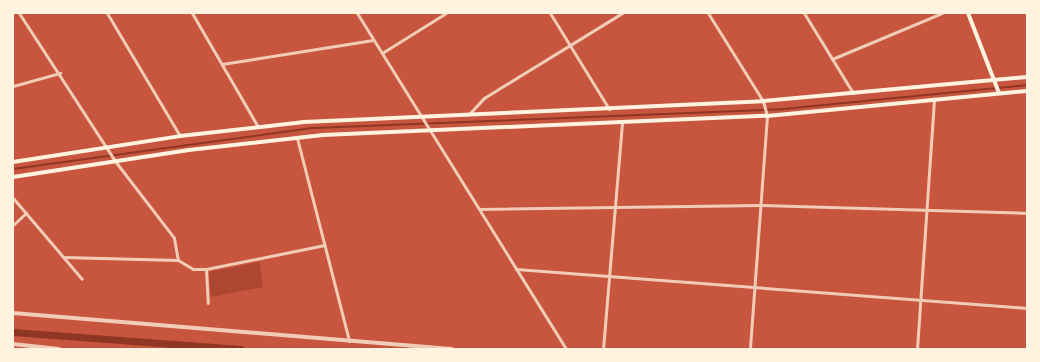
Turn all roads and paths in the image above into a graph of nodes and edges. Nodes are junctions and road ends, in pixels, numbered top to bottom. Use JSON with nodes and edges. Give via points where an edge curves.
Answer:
{"nodes":[{"id":1,"x":19,"y":13,"type":"edge"},
{"id":2,"x":106,"y":13,"type":"edge"},
{"id":3,"x":192,"y":13,"type":"edge"},
{"id":4,"x":357,"y":13,"type":"edge"},
{"id":5,"x":446,"y":13,"type":"edge"},
{"id":6,"x":550,"y":13,"type":"edge"},
{"id":7,"x":622,"y":13,"type":"edge"},
{"id":8,"x":708,"y":13,"type":"edge"},
{"id":9,"x":804,"y":13,"type":"edge"},
{"id":10,"x":942,"y":13,"type":"edge"},
{"id":11,"x":968,"y":13,"type":"edge"},
{"id":12,"x":373,"y":40,"type":"junction"},
{"id":13,"x":570,"y":45,"type":"junction"},
{"id":14,"x":382,"y":53,"type":"junction"},
{"id":15,"x":832,"y":60,"type":"junction"},
{"id":16,"x":222,"y":64,"type":"junction"},
{"id":17,"x":60,"y":73,"type":"junction"},
{"id":18,"x":1027,"y":77,"type":"edge"},
{"id":19,"x":994,"y":81,"type":"junction"},
{"id":20,"x":13,"y":86,"type":"edge"},
{"id":21,"x":999,"y":91,"type":"junction"},
{"id":22,"x":1027,"y":91,"type":"edge"},
{"id":23,"x":853,"y":93,"type":"junction"},
{"id":24,"x":934,"y":99,"type":"junction"},
{"id":25,"x":764,"y":104,"type":"junction"},
{"id":26,"x":609,"y":109,"type":"junction"},
{"id":27,"x":470,"y":113,"type":"junction"},
{"id":28,"x":767,"y":114,"type":"junction"},
{"id":29,"x":420,"y":115,"type":"junction"},
{"id":30,"x":622,"y":123,"type":"junction"},
{"id":31,"x":258,"y":127,"type":"junction"},
{"id":32,"x":428,"y":129,"type":"junction"},
{"id":33,"x":180,"y":136,"type":"junction"},
{"id":34,"x":297,"y":138,"type":"junction"},
{"id":35,"x":108,"y":148,"type":"junction"},
{"id":36,"x":115,"y":161,"type":"junction"},
{"id":37,"x":13,"y":162,"type":"edge"},
{"id":38,"x":13,"y":177,"type":"edge"},
{"id":39,"x":13,"y":198,"type":"edge"},
{"id":40,"x":615,"y":205,"type":"junction"},
{"id":41,"x":761,"y":205,"type":"junction"},
{"id":42,"x":480,"y":209,"type":"junction"},
{"id":43,"x":926,"y":209,"type":"junction"},
{"id":44,"x":26,"y":213,"type":"junction"},
{"id":45,"x":1027,"y":213,"type":"edge"},
{"id":46,"x":13,"y":225,"type":"edge"},
{"id":47,"x":325,"y":245,"type":"junction"},
{"id":48,"x":63,"y":257,"type":"junction"},
{"id":49,"x":178,"y":260,"type":"junction"},
{"id":50,"x":206,"y":269,"type":"junction"},
{"id":51,"x":516,"y":269,"type":"junction"},
{"id":52,"x":610,"y":276,"type":"junction"},
{"id":53,"x":82,"y":279,"type":"dead end"},
{"id":54,"x":754,"y":287,"type":"junction"},
{"id":55,"x":920,"y":300,"type":"junction"},
{"id":56,"x":208,"y":303,"type":"dead end"},
{"id":57,"x":1027,"y":308,"type":"edge"},
{"id":58,"x":13,"y":313,"type":"edge"},
{"id":59,"x":349,"y":341,"type":"junction"},
{"id":60,"x":13,"y":344,"type":"edge"},
{"id":61,"x":59,"y":349,"type":"edge"},
{"id":62,"x":452,"y":349,"type":"edge"},
{"id":63,"x":566,"y":349,"type":"edge"},
{"id":64,"x":603,"y":349,"type":"edge"},
{"id":65,"x":750,"y":349,"type":"edge"},
{"id":66,"x":916,"y":349,"type":"edge"}],
"edges":[{"from":1,"to":17,"type":"street"},
{"from":2,"to":33,"type":"street"},
{"from":3,"to":16,"type":"street"},
{"from":4,"to":12,"type":"street"},
{"from":5,"to":14,"type":"street"},
{"from":6,"to":13,"type":"street"},
{"from":7,"to":13,"type":"street"},
{"from":8,"to":25,"type":"street"},
{"from":9,"to":15,"type":"street"},
{"from":10,"to":15,"type":"street"},
{"from":11,"to":19,"type":"main road"},
{"from":12,"to":14,"type":"street"},
{"from":12,"to":16,"type":"street"},
{"from":13,"to":26,"type":"street"},
{"from":13,"to":27,"type":"street","via":[[484,98]]},
{"from":14,"to":29,"type":"street"},
{"from":15,"to":23,"type":"street"},
{"from":16,"to":31,"type":"street"},
{"from":17,"to":20,"type":"street"},
{"from":17,"to":35,"type":"street"},
{"from":18,"to":19,"type":"main road"},
{"from":19,"to":21,"type":"main road"},
{"from":19,"to":23,"type":"main road"},
{"from":21,"to":22,"type":"main road"},
{"from":21,"to":24,"type":"main road"},
{"from":23,"to":25,"type":"main road"},
{"from":24,"to":28,"type":"main road"},
{"from":24,"to":43,"type":"street"},
{"from":25,"to":26,"type":"main road"},
{"from":25,"to":28,"type":"street"},
{"from":26,"to":27,"type":"main road"},
{"from":27,"to":29,"type":"main road"},
{"from":28,"to":30,"type":"main road"},
{"from":28,"to":41,"type":"street"},
{"from":29,"to":31,"type":"main road"},
{"from":29,"to":32,"type":"street"},
{"from":30,"to":32,"type":"main road"},
{"from":30,"to":40,"type":"street"},
{"from":31,"to":33,"type":"main road"},
{"from":32,"to":34,"type":"main road"},
{"from":32,"to":42,"type":"street"},
{"from":33,"to":35,"type":"main road"},
{"from":34,"to":36,"type":"main road"},
{"from":34,"to":47,"type":"street"},
{"from":35,"to":36,"type":"street"},
{"from":35,"to":37,"type":"main road"},
{"from":36,"to":38,"type":"main road"},
{"from":36,"to":49,"type":"street","via":[[174,238]]},
{"from":39,"to":44,"type":"street"},
{"from":40,"to":41,"type":"street"},
{"from":40,"to":42,"type":"street"},
{"from":40,"to":52,"type":"street"},
{"from":41,"to":43,"type":"street"},
{"from":41,"to":54,"type":"street"},
{"from":42,"to":51,"type":"street"},
{"from":43,"to":45,"type":"street"},
{"from":43,"to":55,"type":"street"},
{"from":44,"to":46,"type":"street"},
{"from":44,"to":48,"type":"street"},
{"from":47,"to":50,"type":"street"},
{"from":47,"to":59,"type":"street"},
{"from":48,"to":49,"type":"street"},
{"from":48,"to":53,"type":"street"},
{"from":49,"to":50,"type":"street","via":[[193,269]]},
{"from":50,"to":56,"type":"street"},
{"from":51,"to":52,"type":"street"},
{"from":51,"to":63,"type":"street"},
{"from":52,"to":54,"type":"street"},
{"from":52,"to":64,"type":"street"},
{"from":54,"to":55,"type":"street"},
{"from":54,"to":65,"type":"street"},
{"from":55,"to":57,"type":"street"},
{"from":55,"to":66,"type":"street"},
{"from":58,"to":59,"type":"street"},
{"from":59,"to":62,"type":"street"},
{"from":60,"to":61,"type":"street"}]}
